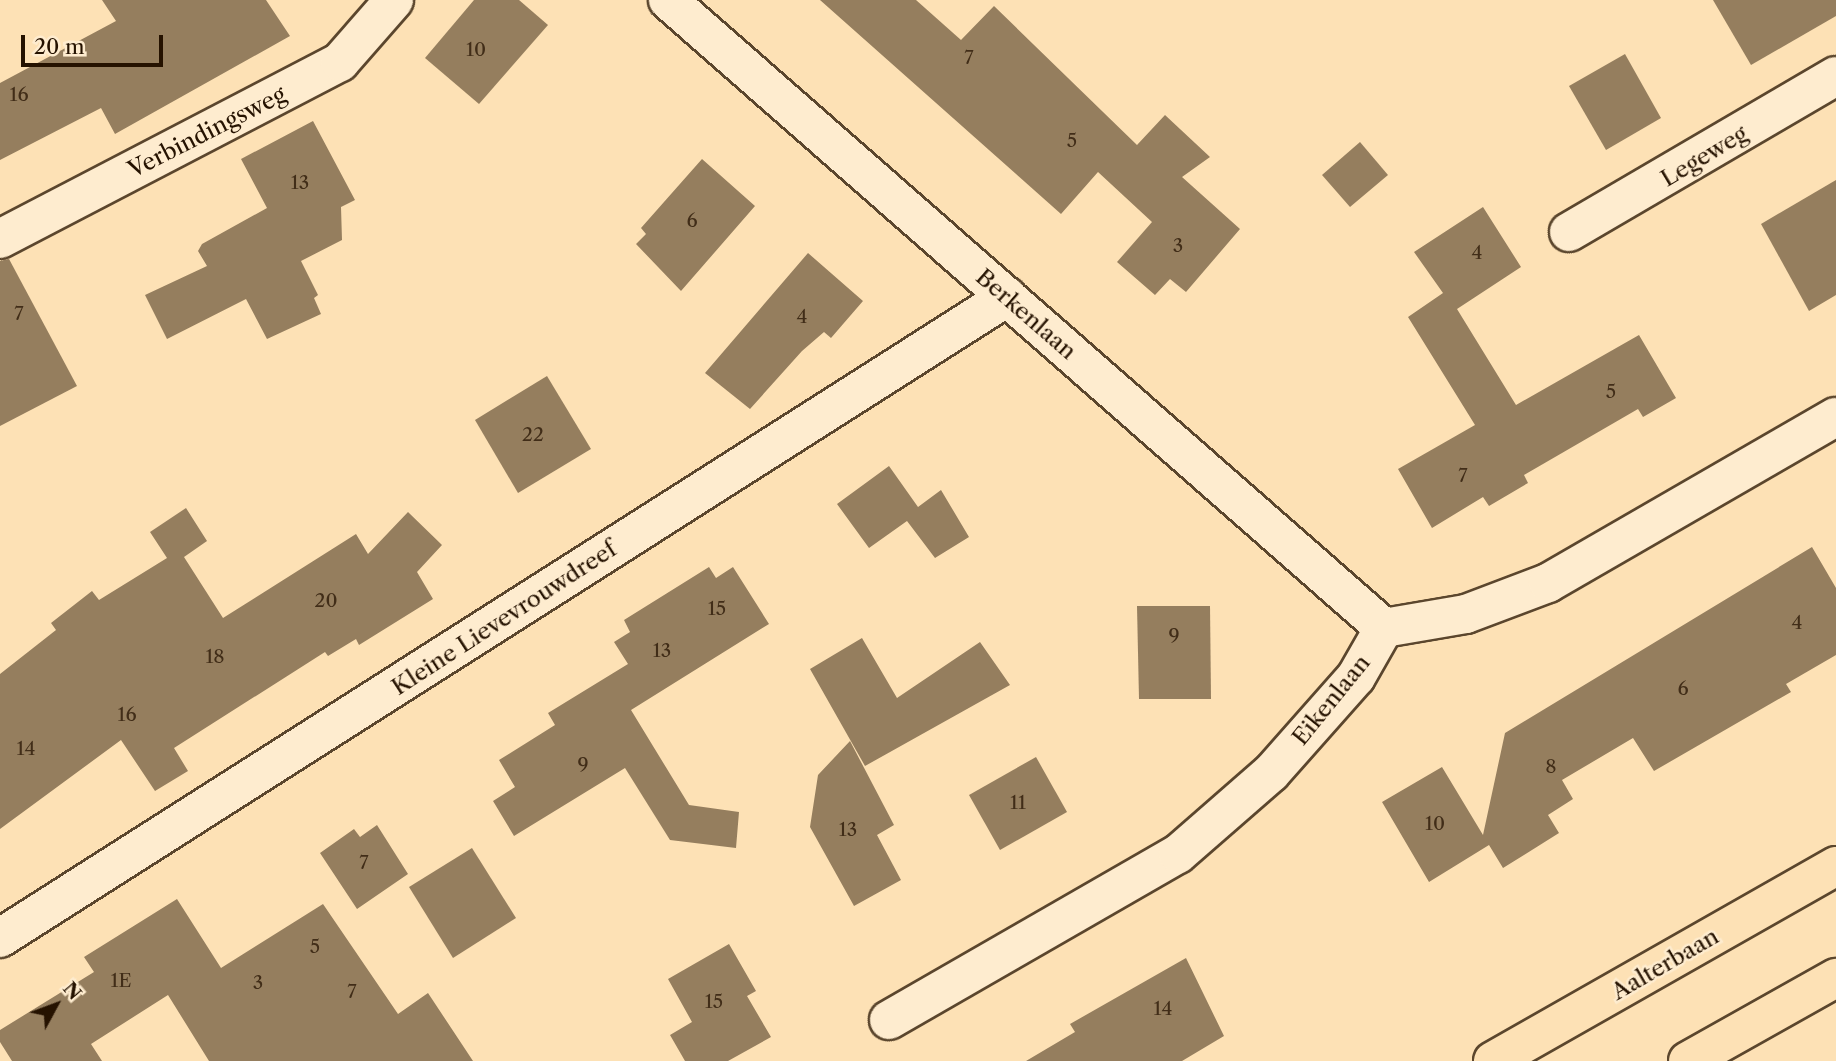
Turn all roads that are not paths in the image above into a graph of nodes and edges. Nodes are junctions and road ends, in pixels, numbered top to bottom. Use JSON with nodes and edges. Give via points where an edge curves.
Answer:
{"nodes":[{"id":1,"x":394,"y":0,"type":"edge"},
{"id":2,"x":668,"y":0,"type":"edge"},
{"id":3,"x":1836,"y":76,"type":"edge"},
{"id":4,"x":1569,"y":232,"type":"dead end"},
{"id":5,"x":0,"y":239,"type":"edge"},
{"id":6,"x":1007,"y":297,"type":"junction"},
{"id":7,"x":1836,"y":417,"type":"edge"},
{"id":8,"x":1384,"y":628,"type":"junction"},
{"id":9,"x":1836,"y":866,"type":"edge"},
{"id":10,"x":0,"y":938,"type":"edge"},
{"id":11,"x":1836,"y":978,"type":"edge"},
{"id":12,"x":889,"y":1020,"type":"dead end"},
{"id":13,"x":1493,"y":1061,"type":"edge"},
{"id":14,"x":1688,"y":1061,"type":"edge"}],
"edges":[{"from":1,"to":5,"type":"street","name":"Verbindingsweg","via":[[340,62]]},
{"from":2,"to":6,"type":"street","name":"Berkenlaan"},
{"from":3,"to":4,"type":"street","name":"Legeweg"},
{"from":6,"to":8,"type":"street","name":"Berkenlaan"},
{"from":6,"to":10,"type":"street","name":"Kleine Lievevrouwdreef"},
{"from":7,"to":8,"type":"street","via":[[1548,583],[1466,614]]},
{"from":8,"to":12,"type":"street","name":"Eikenlaan","via":[[1356,677],[1271,773],[1178,854]]},
{"from":9,"to":13,"type":"highway","name":"Aalterbaan"},
{"from":11,"to":14,"type":"highway"}]}
